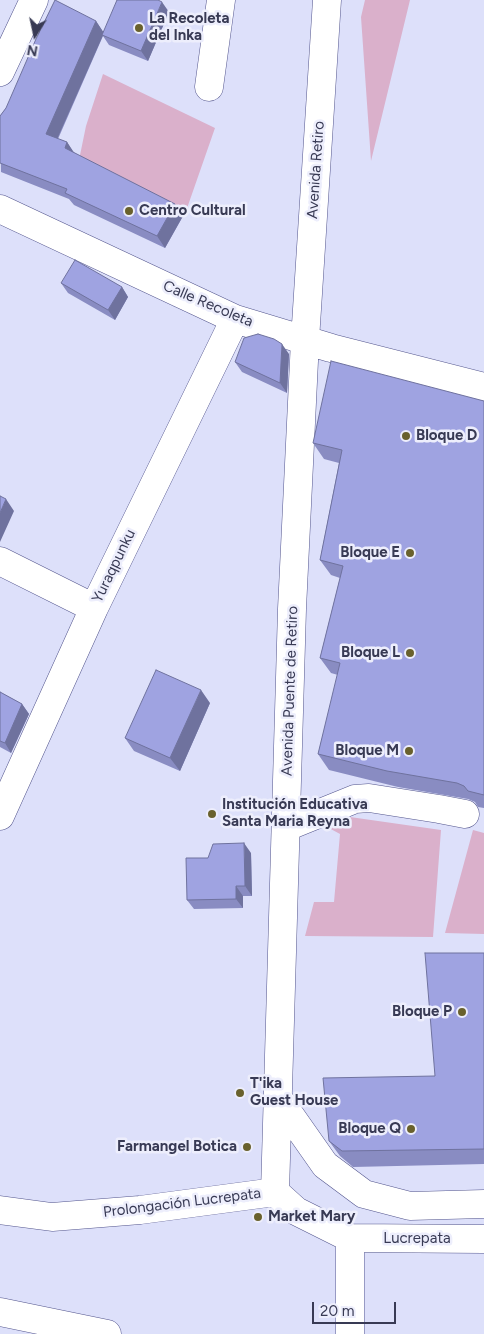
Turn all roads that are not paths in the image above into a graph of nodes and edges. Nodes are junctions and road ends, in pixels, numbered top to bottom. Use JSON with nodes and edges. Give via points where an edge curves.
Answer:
{"nodes":[{"id":1,"x":34,"y":0,"type":"edge"},
{"id":2,"x":221,"y":0,"type":"edge"},
{"id":3,"x":327,"y":0,"type":"edge"},
{"id":4,"x":0,"y":72,"type":"edge"},
{"id":5,"x":209,"y":87,"type":"dead end"},
{"id":6,"x":0,"y":209,"type":"edge"},
{"id":7,"x":235,"y":319,"type":"junction"},
{"id":8,"x":305,"y":340,"type":"junction"},
{"id":9,"x":484,"y":387,"type":"edge"},
{"id":10,"x":0,"y":562,"type":"edge"},
{"id":11,"x":94,"y":608,"type":"junction"},
{"id":12,"x":465,"y":814,"type":"dead end"},
{"id":13,"x":0,"y":816,"type":"edge"},
{"id":14,"x":286,"y":827,"type":"junction"},
{"id":15,"x":278,"y":1098,"type":"junction"},
{"id":16,"x":275,"y":1192,"type":"junction"},
{"id":17,"x":484,"y":1204,"type":"edge"},
{"id":18,"x":0,"y":1210,"type":"edge"},
{"id":19,"x":350,"y":1238,"type":"junction"},
{"id":20,"x":484,"y":1239,"type":"edge"},
{"id":21,"x":0,"y":1312,"type":"edge"},
{"id":22,"x":108,"y":1334,"type":"edge"},
{"id":23,"x":350,"y":1334,"type":"edge"}],
"edges":[{"from":1,"to":4,"type":"street"},
{"from":2,"to":5,"type":"street"},
{"from":3,"to":8,"type":"street","name":"Avenida Retiro"},
{"from":6,"to":7,"type":"street","name":"Calle Recoleta"},
{"from":7,"to":8,"type":"street","name":"Calle Recoleta"},
{"from":7,"to":11,"type":"street","name":"Yuraqpunku"},
{"from":8,"to":9,"type":"street","name":"Calle Recoleta"},
{"from":8,"to":14,"type":"street","name":"Avenida Puente de Retiro","via":[[292,609]]},
{"from":10,"to":11,"type":"street"},
{"from":11,"to":13,"type":"street","name":"Yuraqpunku"},
{"from":12,"to":14,"type":"street","via":[[369,798],[355,799]]},
{"from":14,"to":15,"type":"street","name":"Avenida Puente de Retiro"},
{"from":15,"to":16,"type":"street","name":"Avenida Puente de Retiro"},
{"from":15,"to":17,"type":"street","via":[[325,1164],[364,1194],[410,1206]]},
{"from":16,"to":18,"type":"street","name":"Prolongación Lucrepata","via":[[140,1210],[52,1217]]},
{"from":16,"to":19,"type":"street","name":"Prolongación Lucrepata","via":[[296,1211]]},
{"from":19,"to":20,"type":"street","name":"Lucrepata"},
{"from":19,"to":23,"type":"street"},
{"from":21,"to":22,"type":"street"}]}
